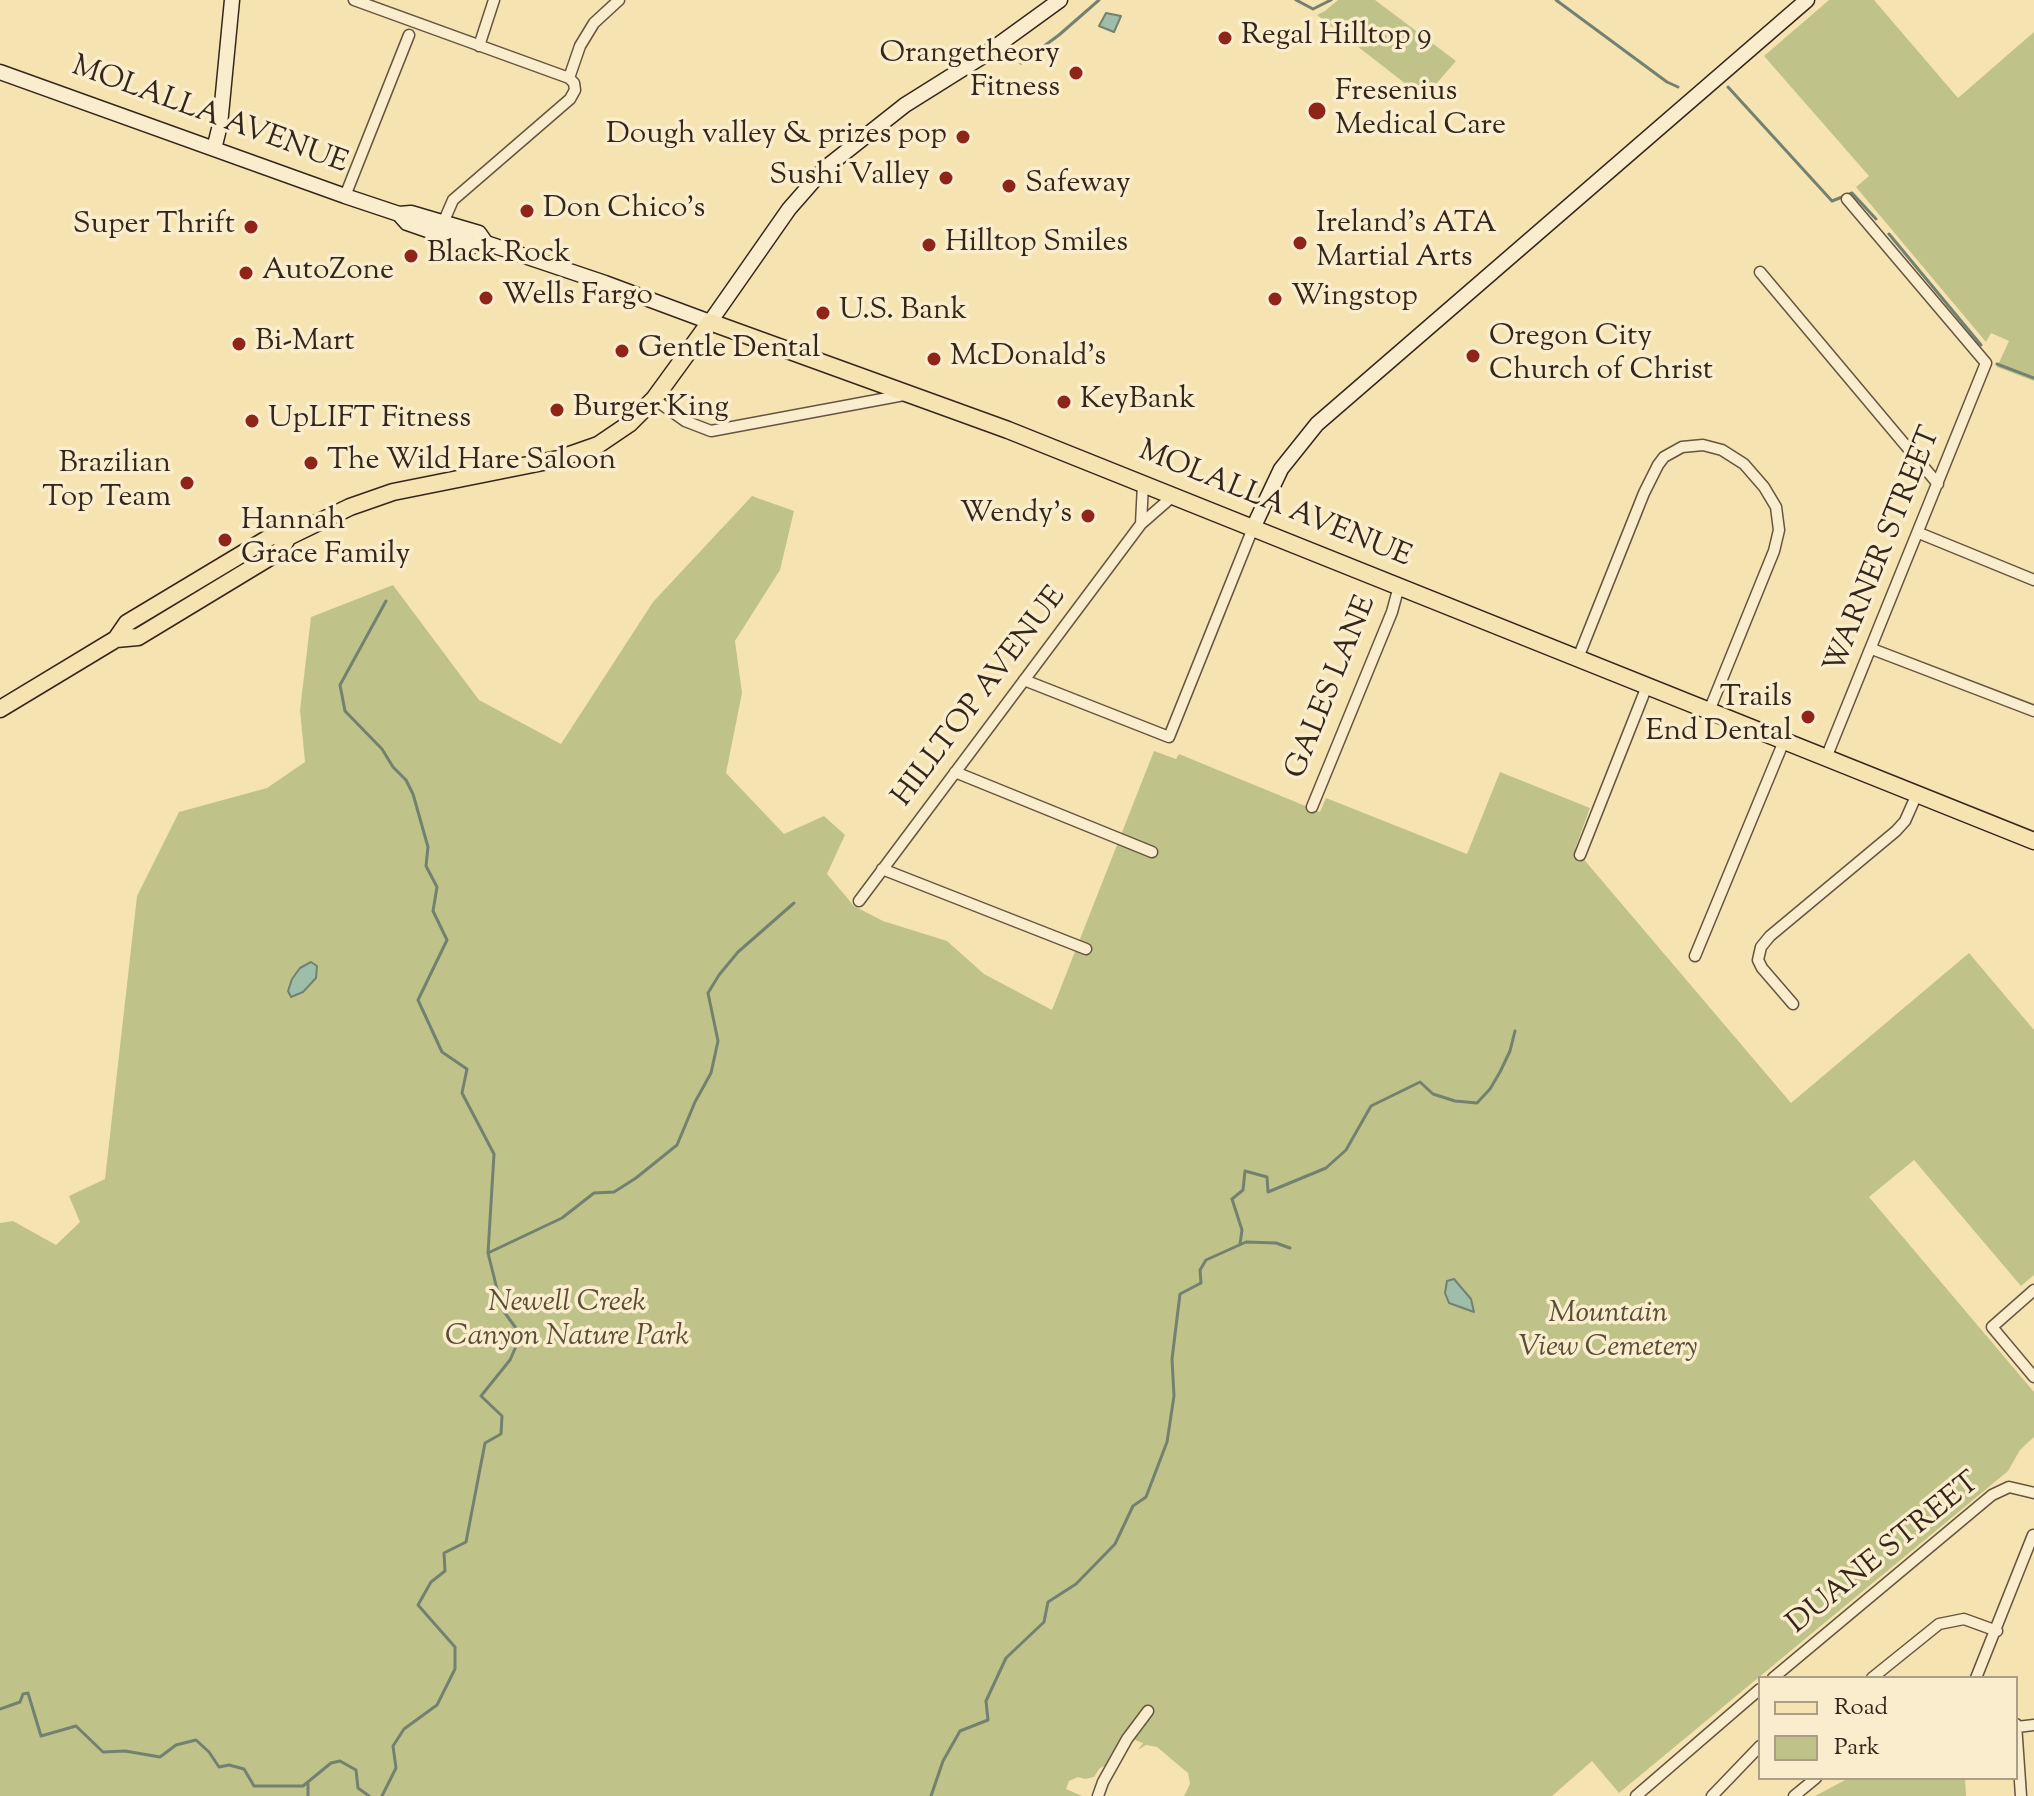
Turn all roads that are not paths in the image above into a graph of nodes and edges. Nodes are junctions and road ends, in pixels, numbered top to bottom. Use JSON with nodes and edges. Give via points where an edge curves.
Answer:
{"nodes":[{"id":1,"x":232,"y":0,"type":"edge"},
{"id":2,"x":354,"y":0,"type":"edge"},
{"id":3,"x":395,"y":0,"type":"edge"},
{"id":4,"x":494,"y":0,"type":"edge"},
{"id":5,"x":619,"y":0,"type":"edge"},
{"id":6,"x":1060,"y":0,"type":"edge"},
{"id":7,"x":1807,"y":0,"type":"edge"},
{"id":8,"x":392,"y":14,"type":"junction"},
{"id":9,"x":409,"y":35,"type":"dead end"},
{"id":10,"x":479,"y":46,"type":"junction"},
{"id":11,"x":0,"y":72,"type":"edge"},
{"id":12,"x":569,"y":78,"type":"junction"},
{"id":13,"x":214,"y":149,"type":"junction"},
{"id":14,"x":345,"y":196,"type":"junction"},
{"id":15,"x":1847,"y":199,"type":"dead end"},
{"id":16,"x":399,"y":214,"type":"junction"},
{"id":17,"x":443,"y":223,"type":"junction"},
{"id":18,"x":486,"y":243,"type":"junction"},
{"id":19,"x":1760,"y":272,"type":"dead end"},
{"id":20,"x":710,"y":322,"type":"junction"},
{"id":21,"x":910,"y":394,"type":"junction"},
{"id":22,"x":654,"y":399,"type":"junction"},
{"id":23,"x":1143,"y":484,"type":"junction"},
{"id":24,"x":1938,"y":484,"type":"junction"},
{"id":25,"x":1173,"y":496,"type":"junction"},
{"id":26,"x":1141,"y":524,"type":"junction"},
{"id":27,"x":1253,"y":528,"type":"junction"},
{"id":28,"x":1919,"y":533,"type":"junction"},
{"id":29,"x":288,"y":537,"type":"junction"},
{"id":30,"x":226,"y":564,"type":"junction"},
{"id":31,"x":2034,"y":580,"type":"edge"},
{"id":32,"x":1399,"y":586,"type":"junction"},
{"id":33,"x":166,"y":620,"type":"junction"},
{"id":34,"x":116,"y":639,"type":"junction"},
{"id":35,"x":1872,"y":649,"type":"junction"},
{"id":36,"x":1578,"y":658,"type":"junction"},
{"id":37,"x":1024,"y":680,"type":"junction"},
{"id":38,"x":1647,"y":686,"type":"junction"},
{"id":39,"x":0,"y":709,"type":"edge"},
{"id":40,"x":1709,"y":711,"type":"junction"},
{"id":41,"x":2034,"y":711,"type":"edge"},
{"id":42,"x":1784,"y":741,"type":"junction"},
{"id":43,"x":1826,"y":758,"type":"junction"},
{"id":44,"x":955,"y":772,"type":"junction"},
{"id":45,"x":1917,"y":794,"type":"junction"},
{"id":46,"x":1312,"y":807,"type":"dead end"},
{"id":47,"x":2034,"y":841,"type":"edge"},
{"id":48,"x":1152,"y":852,"type":"dead end"},
{"id":49,"x":1580,"y":855,"type":"dead end"},
{"id":50,"x":882,"y":869,"type":"junction"},
{"id":51,"x":859,"y":901,"type":"dead end"},
{"id":52,"x":1086,"y":949,"type":"dead end"},
{"id":53,"x":1695,"y":956,"type":"dead end"},
{"id":54,"x":1793,"y":1004,"type":"dead end"},
{"id":55,"x":2034,"y":1290,"type":"edge"},
{"id":56,"x":2034,"y":1377,"type":"edge"},
{"id":57,"x":2034,"y":1493,"type":"edge"},
{"id":58,"x":2034,"y":1520,"type":"edge"},
{"id":59,"x":2034,"y":1534,"type":"edge"},
{"id":60,"x":1997,"y":1631,"type":"junction"},
{"id":61,"x":1775,"y":1676,"type":"edge"},
{"id":62,"x":1874,"y":1676,"type":"edge"},
{"id":63,"x":1977,"y":1676,"type":"edge"},
{"id":64,"x":1758,"y":1691,"type":"edge"},
{"id":65,"x":1148,"y":1711,"type":"dead end"},
{"id":66,"x":1758,"y":1748,"type":"edge"},
{"id":67,"x":2018,"y":1754,"type":"edge"},
{"id":68,"x":1814,"y":1780,"type":"edge"},
{"id":69,"x":1098,"y":1796,"type":"edge"},
{"id":70,"x":1636,"y":1796,"type":"edge"},
{"id":71,"x":1712,"y":1796,"type":"edge"},
{"id":72,"x":1794,"y":1796,"type":"edge"},
{"id":73,"x":2021,"y":1796,"type":"edge"}],
"edges":[{"from":1,"to":13,"type":"main road"},
{"from":2,"to":8,"type":"street"},
{"from":3,"to":8,"type":"street"},
{"from":4,"to":10,"type":"street"},
{"from":5,"to":12,"type":"street","via":[[594,23]]},
{"from":6,"to":20,"type":"main road","via":[[840,155],[799,195]]},
{"from":7,"to":27,"type":"main road","via":[[1323,418],[1281,469]]},
{"from":8,"to":10,"type":"street"},
{"from":9,"to":14,"type":"street"},
{"from":10,"to":12,"type":"street"},
{"from":11,"to":13,"type":"main road","name":"MOLALLA AVENUE"},
{"from":12,"to":17,"type":"street","via":[[575,90],[570,99],[453,200]]},
{"from":13,"to":14,"type":"main road","name":"MOLALLA AVENUE"},
{"from":14,"to":16,"type":"main road","name":"MOLALLA AVENUE"},
{"from":15,"to":24,"type":"street","name":"WARNER STREET","via":[[1986,363]]},
{"from":16,"to":17,"type":"main road","name":"MOLALLA AVENUE"},
{"from":16,"to":18,"type":"main road","name":"MOLALLA AVENUE","via":[[407,223],[473,246]]},
{"from":17,"to":18,"type":"main road","name":"MOLALLA AVENUE","via":[[479,233]]},
{"from":18,"to":20,"type":"main road","name":"MOLALLA AVENUE"},
{"from":19,"to":24,"type":"street"},
{"from":20,"to":21,"type":"main road","name":"MOLALLA AVENUE"},
{"from":20,"to":22,"type":"main road"},
{"from":21,"to":22,"type":"street","via":[[717,430],[685,421]]},
{"from":21,"to":23,"type":"main road","name":"MOLALLA AVENUE"},
{"from":22,"to":29,"type":"main road","via":[[629,424],[587,449],[393,492]]},
{"from":23,"to":25,"type":"main road","name":"MOLALLA AVENUE"},
{"from":23,"to":26,"type":"street"},
{"from":24,"to":28,"type":"street","name":"WARNER STREET"},
{"from":25,"to":26,"type":"street","name":"HILLTOP AVENUE"},
{"from":25,"to":27,"type":"main road","name":"MOLALLA AVENUE"},
{"from":26,"to":37,"type":"street","name":"HILLTOP AVENUE"},
{"from":27,"to":32,"type":"main road","name":"MOLALLA AVENUE"},
{"from":27,"to":37,"type":"street","via":[[1169,737]]},
{"from":28,"to":31,"type":"street"},
{"from":28,"to":35,"type":"street","name":"WARNER STREET"},
{"from":29,"to":30,"type":"main road","via":[[272,536]]},
{"from":29,"to":33,"type":"main road","via":[[280,551]]},
{"from":30,"to":33,"type":"main road","via":[[205,585],[170,606]]},
{"from":30,"to":34,"type":"main road","via":[[127,623]]},
{"from":32,"to":36,"type":"main road","name":"MOLALLA AVENUE"},
{"from":32,"to":46,"type":"street","name":"GALES LANE"},
{"from":33,"to":34,"type":"main road","via":[[138,637]]},
{"from":34,"to":39,"type":"main road"},
{"from":35,"to":41,"type":"street"},
{"from":35,"to":43,"type":"street","name":"WARNER STREET"},
{"from":36,"to":38,"type":"main road","name":"MOLALLA AVENUE"},
{"from":36,"to":40,"type":"street","via":[[1658,465],[1682,447],[1722,450],[1744,464],[1772,498],[1779,530]]},
{"from":37,"to":44,"type":"street","name":"HILLTOP AVENUE"},
{"from":38,"to":40,"type":"main road","name":"MOLALLA AVENUE"},
{"from":38,"to":49,"type":"street"},
{"from":40,"to":42,"type":"main road","name":"MOLALLA AVENUE"},
{"from":42,"to":43,"type":"main road","name":"MOLALLA AVENUE"},
{"from":42,"to":53,"type":"street"},
{"from":43,"to":45,"type":"main road","name":"MOLALLA AVENUE"},
{"from":44,"to":48,"type":"street"},
{"from":44,"to":50,"type":"street","name":"HILLTOP AVENUE"},
{"from":45,"to":47,"type":"main road","name":"MOLALLA AVENUE"},
{"from":45,"to":54,"type":"street","via":[[1896,831],[1761,947],[1762,968]]},
{"from":50,"to":51,"type":"street","name":"HILLTOP AVENUE"},
{"from":50,"to":52,"type":"street"},
{"from":55,"to":56,"type":"street","via":[[1992,1327]]},
{"from":57,"to":61,"type":"street","name":"DUANE STREET","via":[[2009,1487],[1992,1495]]},
{"from":58,"to":59,"type":"street"},
{"from":59,"to":60,"type":"street"},
{"from":60,"to":62,"type":"street","via":[[1964,1619],[1939,1624]]},
{"from":60,"to":63,"type":"street"},
{"from":64,"to":70,"type":"street"},
{"from":65,"to":69,"type":"street"},
{"from":66,"to":71,"type":"street"},
{"from":67,"to":73,"type":"street"},
{"from":68,"to":72,"type":"street"}]}
